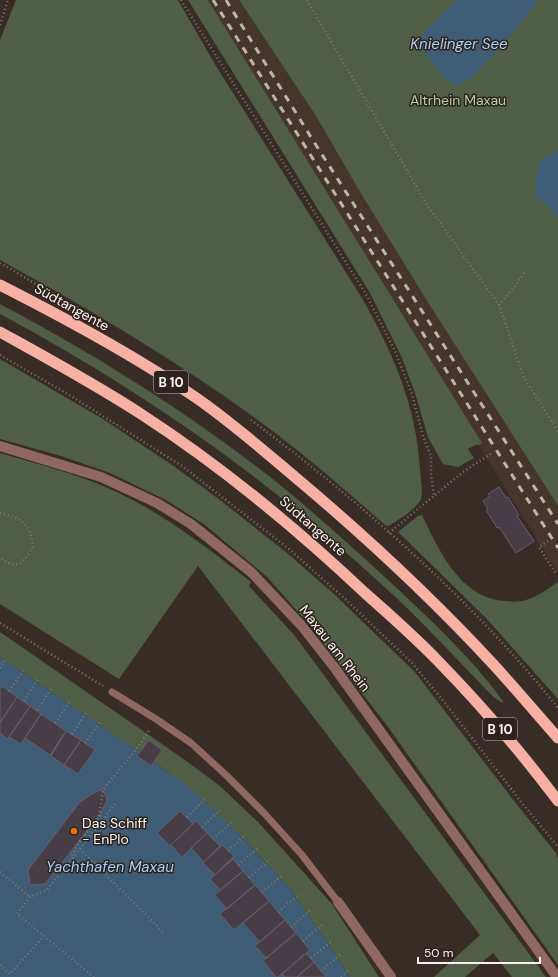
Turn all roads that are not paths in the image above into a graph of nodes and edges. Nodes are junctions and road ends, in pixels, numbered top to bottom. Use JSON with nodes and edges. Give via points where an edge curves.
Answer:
{"nodes":[{"id":1,"x":0,"y":285,"type":"edge"},
{"id":2,"x":0,"y":332,"type":"edge"},
{"id":3,"x":0,"y":446,"type":"edge"},
{"id":4,"x":112,"y":692,"type":"road end"},
{"id":5,"x":558,"y":738,"type":"edge"},
{"id":6,"x":558,"y":801,"type":"edge"},
{"id":7,"x":338,"y":902,"type":"joint"},
{"id":8,"x":391,"y":977,"type":"edge"},
{"id":9,"x":557,"y":977,"type":"edge"}],
"edges":[{"from":1,"to":5,"type":"highway","name":"Südtangente","number":"B 10","via":[[75,324],[196,397],[256,444],[409,580],[493,664]]},
{"from":2,"to":6,"type":"highway","name":"Südtangente","number":"B 10","via":[[140,413],[252,493],[323,554],[437,660],[501,730]]},
{"from":3,"to":9,"type":"street","name":"Maxau am Rhein","via":[[101,477],[157,503],[191,524],[251,572],[301,625],[334,667]]},
{"from":4,"to":7,"type":"lane","via":[[191,743],[226,775],[302,855]]},
{"from":7,"to":8,"type":"street"}]}
